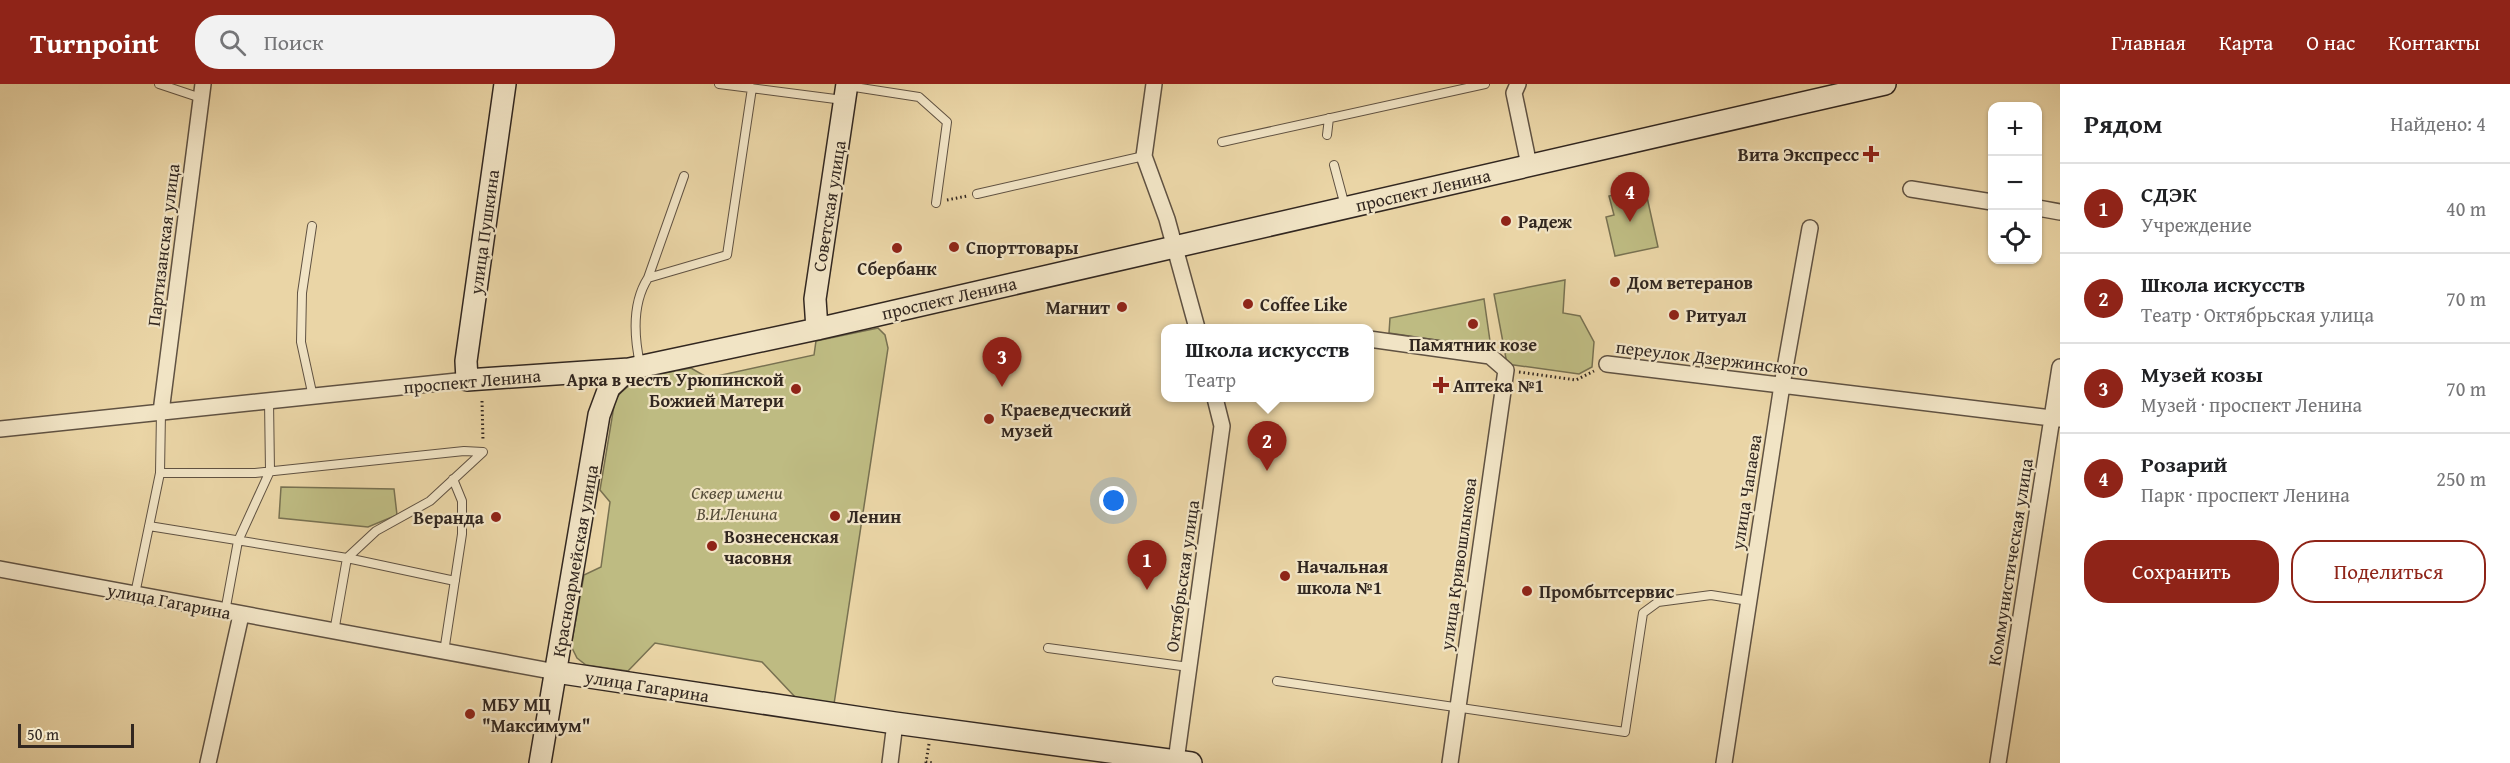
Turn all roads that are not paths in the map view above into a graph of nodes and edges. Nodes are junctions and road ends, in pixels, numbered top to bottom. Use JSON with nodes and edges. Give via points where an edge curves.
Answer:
{"nodes":[{"id":1,"x":159,"y":84,"type":"edge"},
{"id":2,"x":505,"y":84,"type":"edge"},
{"id":3,"x":719,"y":84,"type":"edge"},
{"id":4,"x":1154,"y":84,"type":"edge"},
{"id":5,"x":1485,"y":84,"type":"edge"},
{"id":6,"x":1518,"y":84,"type":"edge"},
{"id":7,"x":1886,"y":84,"type":"edge"},
{"id":8,"x":752,"y":88,"type":"junction"},
{"id":9,"x":846,"y":90,"type":"edge"},
{"id":10,"x":202,"y":91,"type":"edge"},
{"id":11,"x":1329,"y":118,"type":"junction"},
{"id":12,"x":1327,"y":135,"type":"dead end"},
{"id":13,"x":1222,"y":142,"type":"dead end"},
{"id":14,"x":1144,"y":156,"type":"junction"},
{"id":15,"x":1334,"y":165,"type":"dead end"},
{"id":16,"x":1529,"y":165,"type":"junction"},
{"id":17,"x":684,"y":176,"type":"dead end"},
{"id":18,"x":1911,"y":189,"type":"dead end"},
{"id":19,"x":977,"y":194,"type":"road end"},
{"id":20,"x":1988,"y":200,"type":"edge"},
{"id":21,"x":936,"y":203,"type":"road end"},
{"id":22,"x":1346,"y":208,"type":"junction"},
{"id":23,"x":2042,"y":209,"type":"edge"},
{"id":24,"x":2060,"y":212,"type":"edge"},
{"id":25,"x":312,"y":226,"type":"dead end"},
{"id":26,"x":1810,"y":228,"type":"dead end"},
{"id":27,"x":1174,"y":246,"type":"junction"},
{"id":28,"x":648,"y":278,"type":"junction"},
{"id":29,"x":1196,"y":324,"type":"edge"},
{"id":30,"x":817,"y":328,"type":"junction"},
{"id":31,"x":1374,"y":340,"type":"edge"},
{"id":32,"x":1607,"y":364,"type":"road end"},
{"id":33,"x":2060,"y":367,"type":"edge"},
{"id":34,"x":635,"y":368,"type":"junction"},
{"id":35,"x":467,"y":380,"type":"junction"},
{"id":36,"x":1782,"y":385,"type":"junction"},
{"id":37,"x":313,"y":397,"type":"junction"},
{"id":38,"x":269,"y":401,"type":"junction"},
{"id":39,"x":1216,"y":402,"type":"edge"},
{"id":40,"x":161,"y":412,"type":"junction"},
{"id":41,"x":2056,"y":418,"type":"edge"},
{"id":42,"x":0,"y":429,"type":"edge"},
{"id":43,"x":270,"y":471,"type":"junction"},
{"id":44,"x":160,"y":473,"type":"junction"},
{"id":45,"x":453,"y":479,"type":"junction"},
{"id":46,"x":149,"y":526,"type":"junction"},
{"id":47,"x":238,"y":542,"type":"junction"},
{"id":48,"x":347,"y":558,"type":"junction"},
{"id":49,"x":0,"y":569,"type":"edge"},
{"id":50,"x":455,"y":581,"type":"junction"},
{"id":51,"x":135,"y":595,"type":"junction"},
{"id":52,"x":1749,"y":601,"type":"junction"},
{"id":53,"x":225,"y":612,"type":"junction"},
{"id":54,"x":241,"y":615,"type":"junction"},
{"id":55,"x":334,"y":632,"type":"junction"},
{"id":56,"x":1047,"y":648,"type":"dead end"},
{"id":57,"x":444,"y":652,"type":"junction"},
{"id":58,"x":1189,"y":667,"type":"junction"},
{"id":59,"x":556,"y":672,"type":"junction"},
{"id":60,"x":1277,"y":681,"type":"dead end"},
{"id":61,"x":1457,"y":709,"type":"junction"},
{"id":62,"x":895,"y":723,"type":"junction"},
{"id":63,"x":1184,"y":762,"type":"edge"},
{"id":64,"x":208,"y":763,"type":"edge"},
{"id":65,"x":540,"y":763,"type":"edge"},
{"id":66,"x":890,"y":763,"type":"edge"},
{"id":67,"x":1450,"y":763,"type":"edge"},
{"id":68,"x":1724,"y":763,"type":"edge"},
{"id":69,"x":1998,"y":763,"type":"edge"}],
"edges":[{"from":1,"to":10,"type":"lane"},
{"from":2,"to":35,"type":"main road","name":"улица Пушкина","via":[[466,361]]},
{"from":3,"to":8,"type":"lane"},
{"from":4,"to":14,"type":"street"},
{"from":5,"to":11,"type":"lane"},
{"from":6,"to":16,"type":"street","via":[[1514,93]]},
{"from":7,"to":16,"type":"main road","name":"проспект Ленина"},
{"from":8,"to":9,"type":"lane"},
{"from":8,"to":28,"type":"lane","via":[[727,255]]},
{"from":9,"to":21,"type":"lane","via":[[919,97],[947,122]]},
{"from":9,"to":30,"type":"main road","name":"Советская улица","via":[[814,299]]},
{"from":10,"to":40,"type":"street","name":"Партизанская улица"},
{"from":11,"to":12,"type":"lane"},
{"from":11,"to":13,"type":"lane"},
{"from":14,"to":19,"type":"lane"},
{"from":14,"to":27,"type":"street"},
{"from":15,"to":22,"type":"lane"},
{"from":16,"to":22,"type":"main road","name":"проспект Ленина"},
{"from":17,"to":28,"type":"lane"},
{"from":18,"to":20,"type":"street"},
{"from":22,"to":27,"type":"main road","name":"проспект Ленина"},
{"from":23,"to":24,"type":"street"},
{"from":25,"to":37,"type":"lane","via":[[302,293],[302,342]]},
{"from":26,"to":36,"type":"street","name":"улица Чапаева"},
{"from":27,"to":29,"type":"street"},
{"from":27,"to":30,"type":"main road","name":"проспект Ленина"},
{"from":28,"to":34,"type":"lane","via":[[639,292]]},
{"from":30,"to":34,"type":"main road","name":"проспект Ленина"},
{"from":31,"to":61,"type":"street","name":"улица Кривошлыкова","via":[[1490,357],[1506,370]]},
{"from":32,"to":36,"type":"street","name":"переулок Дзержинского"},
{"from":33,"to":41,"type":"street","name":"Коммунистическая улица"},
{"from":34,"to":35,"type":"main road","name":"проспект Ленина"},
{"from":34,"to":59,"type":"main road","name":"Красноармейская улица","via":[[609,388],[599,415]]},
{"from":35,"to":37,"type":"street","name":"проспект Ленина"},
{"from":36,"to":41,"type":"street","name":"переулок Дзержинского"},
{"from":36,"to":52,"type":"street","name":"улица Чапаева"},
{"from":37,"to":38,"type":"street","name":"проспект Ленина"},
{"from":38,"to":40,"type":"street","name":"проспект Ленина"},
{"from":38,"to":43,"type":"lane"},
{"from":39,"to":58,"type":"street","name":"Октябрьская улица","via":[[1222,426]]},
{"from":40,"to":42,"type":"street","name":"проспект Ленина"},
{"from":40,"to":44,"type":"lane"},
{"from":41,"to":69,"type":"street","name":"Коммунистическая улица"},
{"from":43,"to":44,"type":"lane"},
{"from":43,"to":45,"type":"lane","via":[[483,452]]},
{"from":43,"to":47,"type":"lane"},
{"from":44,"to":46,"type":"lane"},
{"from":45,"to":48,"type":"lane","via":[[430,501],[376,531]]},
{"from":45,"to":50,"type":"lane","via":[[462,501]]},
{"from":46,"to":47,"type":"lane"},
{"from":46,"to":51,"type":"lane"},
{"from":47,"to":48,"type":"lane"},
{"from":47,"to":53,"type":"lane"},
{"from":48,"to":50,"type":"lane"},
{"from":48,"to":55,"type":"lane"},
{"from":49,"to":51,"type":"street","name":"улица Гагарина"},
{"from":50,"to":57,"type":"lane"},
{"from":51,"to":53,"type":"street","name":"улица Гагарина"},
{"from":52,"to":61,"type":"lane","via":[[1711,595],[1658,602],[1643,613],[1625,732]]},
{"from":52,"to":68,"type":"street","name":"улица Чапаева"},
{"from":53,"to":54,"type":"street","name":"улица Гагарина"},
{"from":54,"to":55,"type":"street","name":"улица Гагарина"},
{"from":54,"to":64,"type":"street"},
{"from":55,"to":57,"type":"street","name":"улица Гагарина"},
{"from":56,"to":58,"type":"lane"},
{"from":57,"to":59,"type":"street","name":"улица Гагарина"},
{"from":58,"to":63,"type":"street","name":"Октябрьская улица"},
{"from":59,"to":62,"type":"main road","name":"улица Гагарина"},
{"from":59,"to":65,"type":"main road","name":"Красноармейская улица"},
{"from":60,"to":61,"type":"lane"},
{"from":61,"to":67,"type":"street","name":"улица Кривошлыкова"},
{"from":62,"to":63,"type":"main road","name":"улица Гагарина"},
{"from":62,"to":66,"type":"street"}]}
